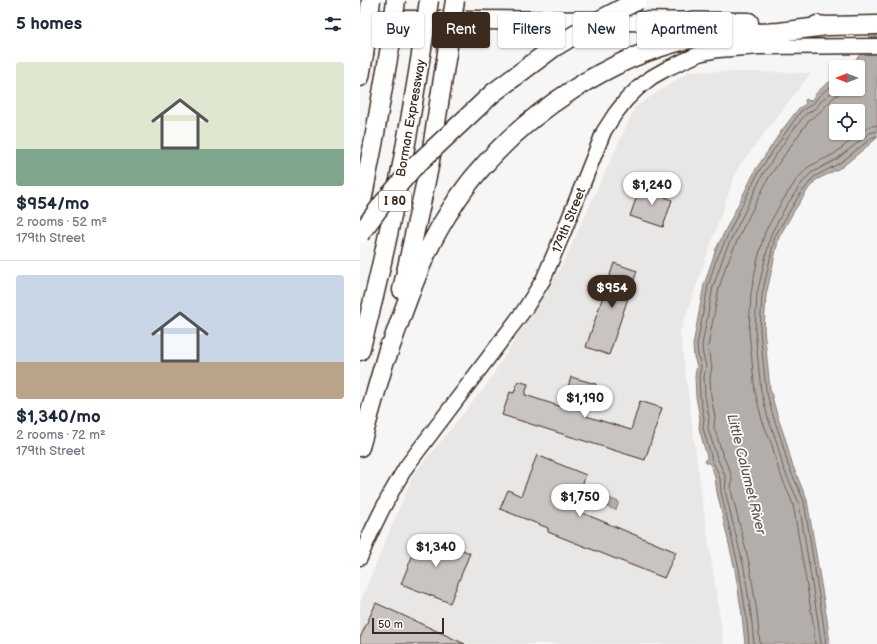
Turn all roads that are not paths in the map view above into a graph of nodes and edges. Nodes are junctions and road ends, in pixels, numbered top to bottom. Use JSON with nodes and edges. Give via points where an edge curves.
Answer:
{"nodes":[{"id":1,"x":371,"y":0,"type":"edge"},
{"id":2,"x":396,"y":0,"type":"edge"},
{"id":3,"x":429,"y":0,"type":"edge"},
{"id":4,"x":455,"y":0,"type":"edge"},
{"id":5,"x":638,"y":0,"type":"edge"},
{"id":6,"x":360,"y":20,"type":"edge"},
{"id":7,"x":871,"y":25,"type":"edge"},
{"id":8,"x":827,"y":26,"type":"junction"},
{"id":9,"x":877,"y":46,"type":"edge"},
{"id":10,"x":360,"y":77,"type":"edge"},
{"id":11,"x":360,"y":211,"type":"edge"},
{"id":12,"x":360,"y":234,"type":"edge"},
{"id":13,"x":360,"y":351,"type":"edge"},
{"id":14,"x":387,"y":357,"type":"junction"},
{"id":15,"x":360,"y":447,"type":"edge"},
{"id":16,"x":360,"y":558,"type":"edge"}],
"edges":[{"from":1,"to":10,"type":"highway","bridge":true},
{"from":2,"to":11,"type":"highway","number":"I 80","bridge":true},
{"from":3,"to":13,"type":"highway","name":"Borman Expressway","number":"I 80","bridge":true,"via":[[394,206]]},
{"from":4,"to":14,"type":"highway","bridge":true,"via":[[428,167]]},
{"from":5,"to":12,"type":"highway","bridge":true,"via":[[565,40],[492,93],[413,168],[383,202]]},
{"from":6,"to":8,"type":"highway","via":[[790,22]]},
{"from":7,"to":8,"type":"highway"},
{"from":8,"to":14,"type":"highway","via":[[686,40],[640,54],[596,76],[551,104],[516,133],[478,171],[452,209],[428,249]]},
{"from":9,"to":16,"type":"street","name":"179th Street","via":[[740,48],[699,54],[652,77],[626,100],[604,131],[543,280],[525,309],[406,467]]},
{"from":14,"to":15,"type":"highway"}]}
